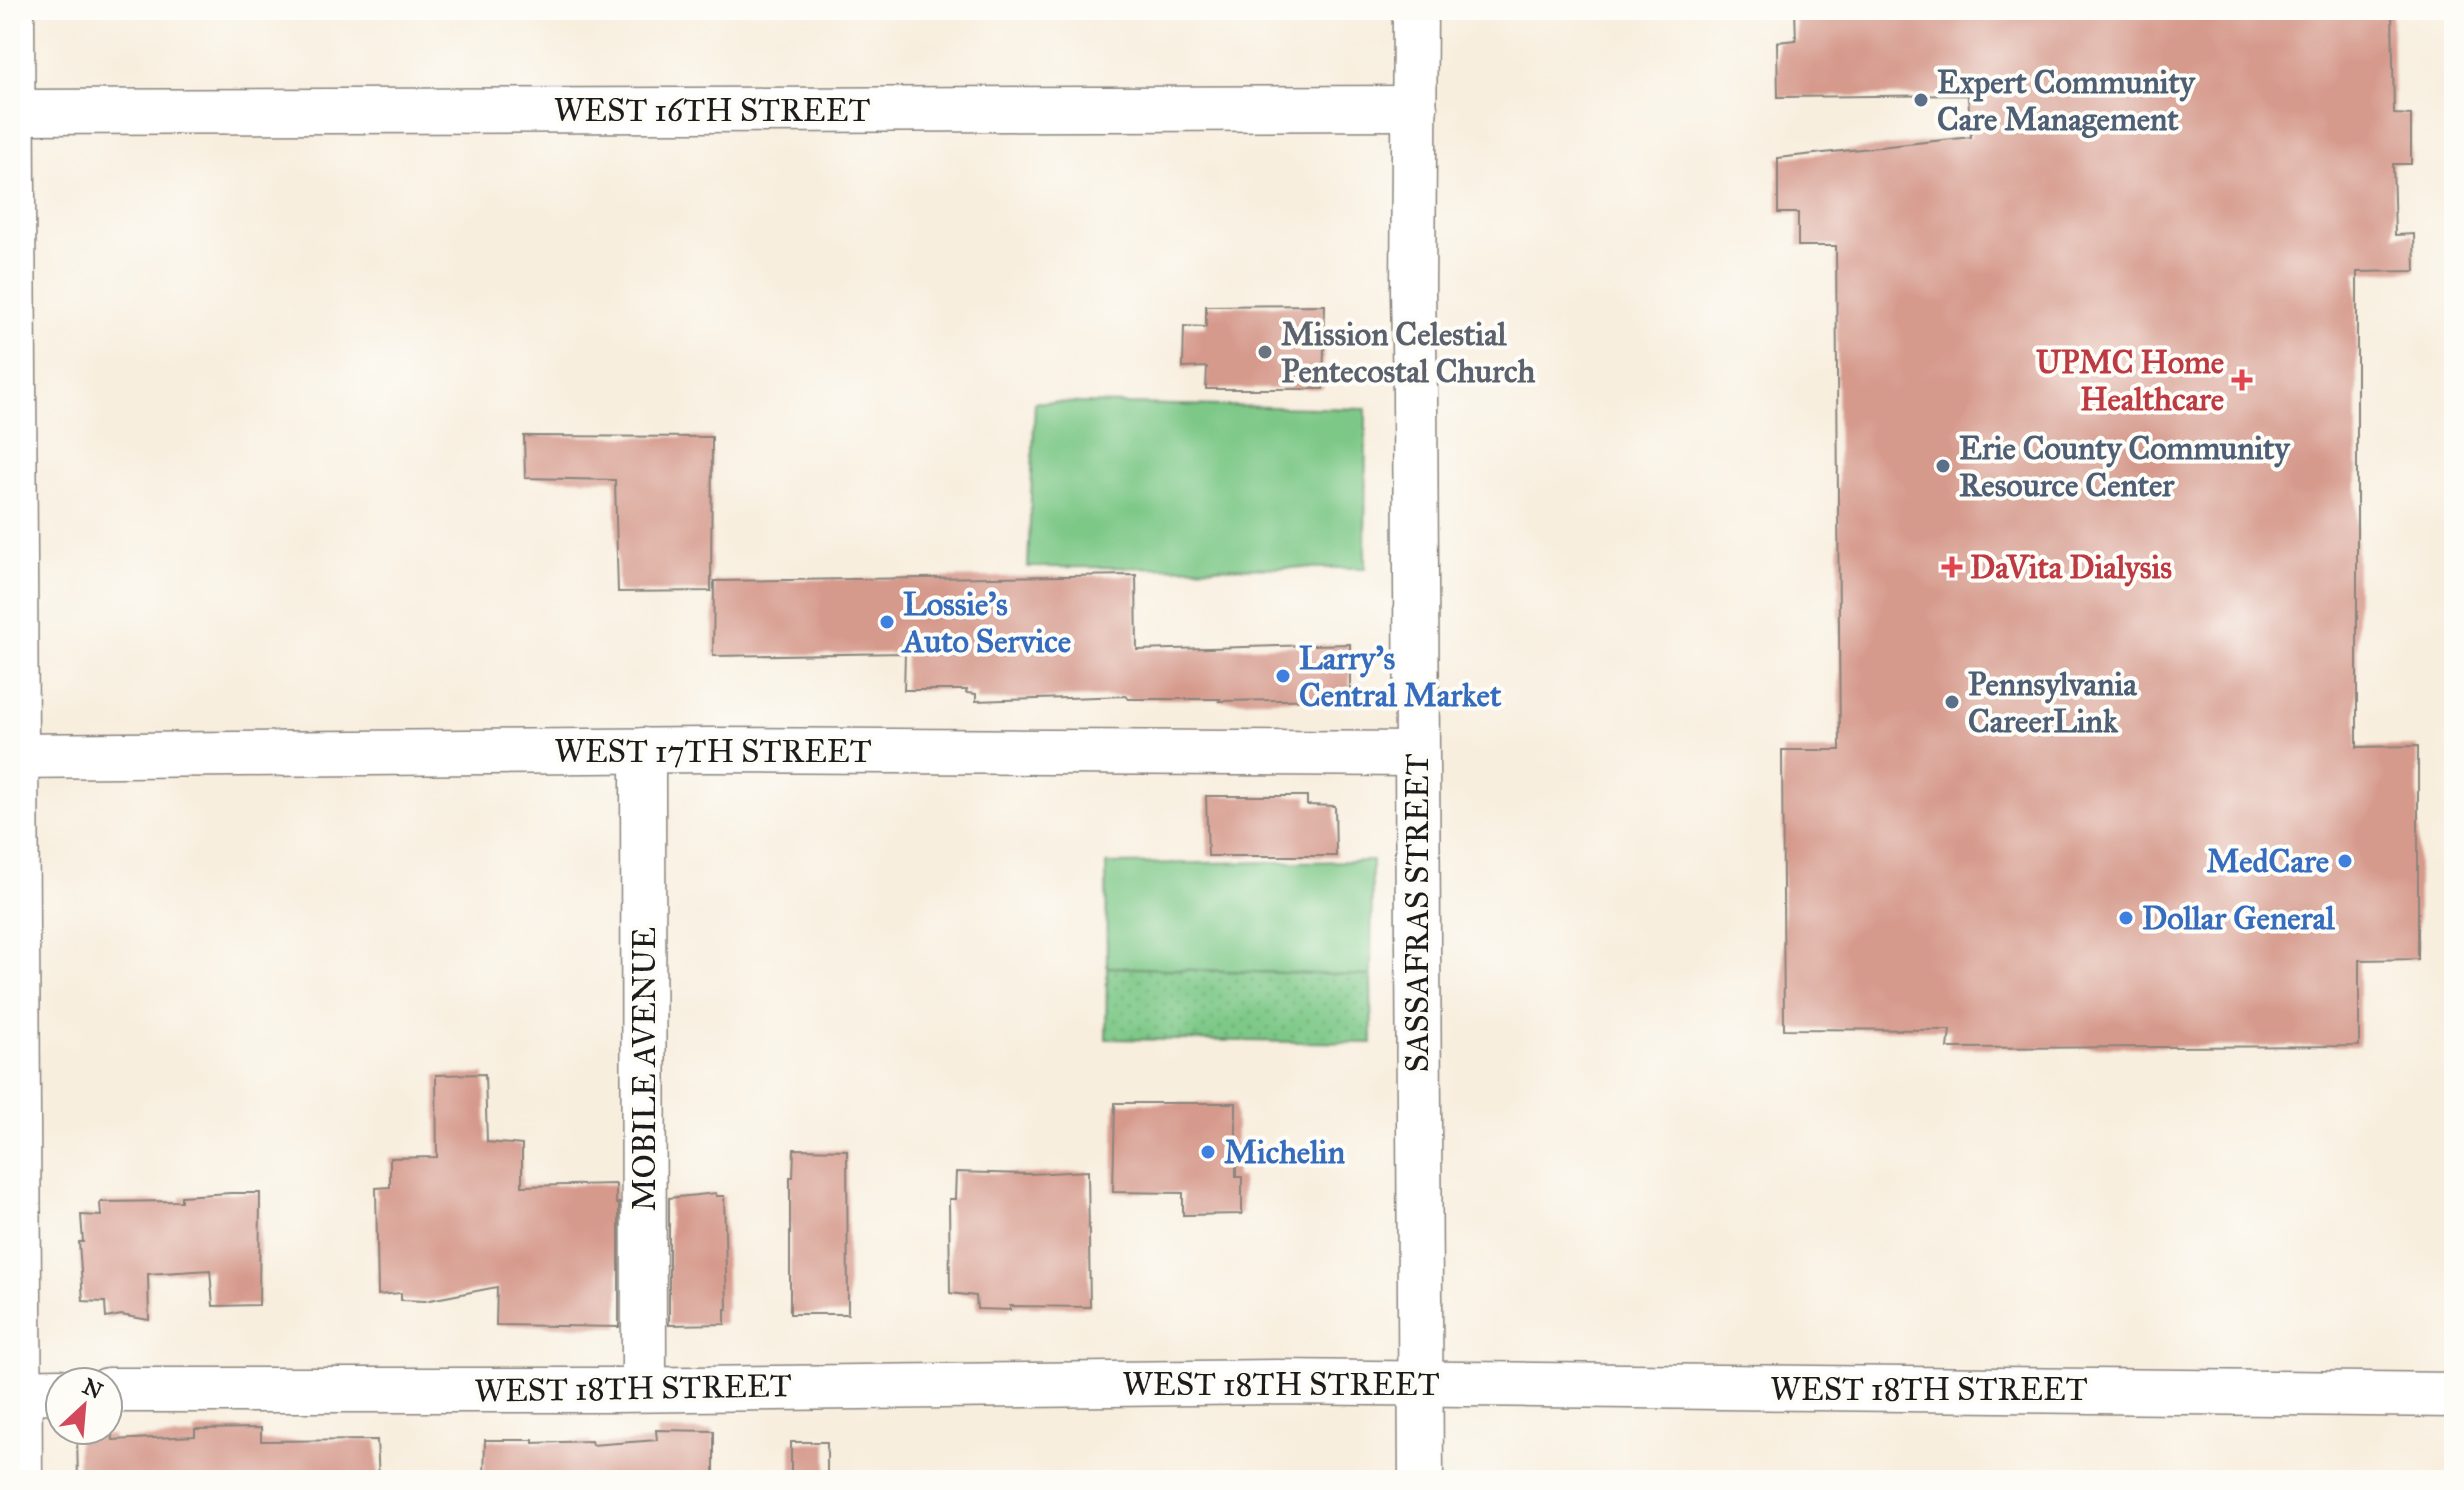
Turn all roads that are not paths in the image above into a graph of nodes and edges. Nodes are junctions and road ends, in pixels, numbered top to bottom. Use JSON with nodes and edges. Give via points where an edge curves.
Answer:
{"nodes":[{"id":1,"x":12,"y":10,"type":"edge"},
{"id":2,"x":1415,"y":10,"type":"edge"},
{"id":3,"x":1415,"y":108,"type":"junction"},
{"id":4,"x":11,"y":112,"type":"edge"},
{"id":5,"x":643,"y":750,"type":"junction"},
{"id":6,"x":1416,"y":754,"type":"junction"},
{"id":7,"x":13,"y":756,"type":"edge"},
{"id":8,"x":1421,"y":1384,"type":"junction"},
{"id":9,"x":644,"y":1389,"type":"junction"},
{"id":10,"x":124,"y":1390,"type":"edge"},
{"id":11,"x":29,"y":1391,"type":"edge"},
{"id":12,"x":2454,"y":1395,"type":"edge"},
{"id":13,"x":20,"y":1480,"type":"edge"},
{"id":14,"x":1421,"y":1480,"type":"edge"}],
"edges":[{"from":1,"to":4,"type":"street"},
{"from":2,"to":3,"type":"street","name":"SASSAFRAS STREET"},
{"from":3,"to":4,"type":"street","name":"WEST 16TH STREET"},
{"from":3,"to":6,"type":"street","name":"SASSAFRAS STREET"},
{"from":4,"to":7,"type":"street"},
{"from":5,"to":6,"type":"street","name":"WEST 17TH STREET"},
{"from":5,"to":7,"type":"street","name":"WEST 17TH STREET"},
{"from":5,"to":9,"type":"street","name":"MOBILE AVENUE"},
{"from":6,"to":8,"type":"street","name":"SASSAFRAS STREET"},
{"from":7,"to":11,"type":"street"},
{"from":8,"to":9,"type":"street","name":"WEST 18TH STREET"},
{"from":8,"to":12,"type":"street","name":"WEST 18TH STREET"},
{"from":8,"to":14,"type":"street","name":"SASSAFRAS STREET"},
{"from":9,"to":10,"type":"street","name":"WEST 18TH STREET"},
{"from":11,"to":13,"type":"street"}]}
